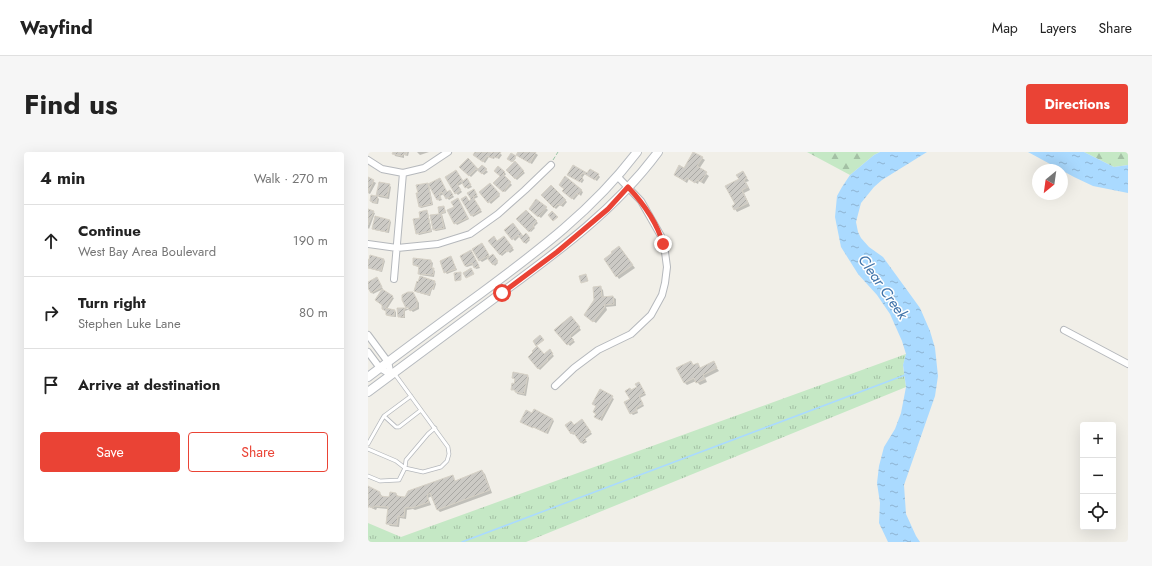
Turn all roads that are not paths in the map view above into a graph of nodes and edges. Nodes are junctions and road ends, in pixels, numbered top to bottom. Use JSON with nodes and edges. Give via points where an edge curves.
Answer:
{"nodes":[{"id":1,"x":448,"y":152,"type":"edge"},
{"id":2,"x":638,"y":152,"type":"edge"},
{"id":3,"x":658,"y":152,"type":"edge"},
{"id":4,"x":368,"y":160,"type":"edge"},
{"id":5,"x":551,"y":165,"type":"road end"},
{"id":6,"x":403,"y":173,"type":"junction"},
{"id":7,"x":617,"y":176,"type":"junction"},
{"id":8,"x":628,"y":187,"type":"junction"},
{"id":9,"x":368,"y":244,"type":"edge"},
{"id":10,"x":397,"y":248,"type":"junction"},
{"id":11,"x":394,"y":279,"type":"dead end"},
{"id":12,"x":1064,"y":330,"type":"dead end"},
{"id":13,"x":368,"y":335,"type":"edge"},
{"id":14,"x":368,"y":352,"type":"edge"},
{"id":15,"x":388,"y":362,"type":"junction"},
{"id":16,"x":1128,"y":364,"type":"edge"},
{"id":17,"x":380,"y":368,"type":"junction"},
{"id":18,"x":392,"y":374,"type":"junction"},
{"id":19,"x":368,"y":377,"type":"edge"},
{"id":20,"x":555,"y":386,"type":"dead end"},
{"id":21,"x":368,"y":392,"type":"edge"},
{"id":22,"x":411,"y":396,"type":"junction"},
{"id":23,"x":421,"y":410,"type":"junction"},
{"id":24,"x":384,"y":416,"type":"junction"},
{"id":25,"x":435,"y":428,"type":"junction"},
{"id":26,"x":368,"y":444,"type":"edge"},
{"id":27,"x":368,"y":449,"type":"edge"},
{"id":28,"x":405,"y":468,"type":"junction"},
{"id":29,"x":368,"y":476,"type":"edge"}],
"edges":[{"from":1,"to":6,"type":"street","via":[[424,168]]},
{"from":2,"to":7,"type":"main road"},
{"from":3,"to":8,"type":"main road"},
{"from":4,"to":6,"type":"street","via":[[382,169]]},
{"from":5,"to":10,"type":"street","via":[[498,214],[470,234],[438,244]]},
{"from":6,"to":10,"type":"street"},
{"from":7,"to":8,"type":"street"},
{"from":7,"to":15,"type":"main road","via":[[568,226],[535,253]]},
{"from":8,"to":18,"type":"main road","via":[[608,209],[557,252]]},
{"from":8,"to":20,"type":"street","via":[[642,201],[661,236],[667,267],[662,295],[651,315],[631,334],[598,350]]},
{"from":9,"to":10,"type":"street"},
{"from":10,"to":11,"type":"street"},
{"from":12,"to":16,"type":"street"},
{"from":13,"to":15,"type":"street"},
{"from":14,"to":17,"type":"street"},
{"from":15,"to":17,"type":"main road"},
{"from":15,"to":18,"type":"street"},
{"from":17,"to":18,"type":"street"},
{"from":17,"to":19,"type":"main road"},
{"from":18,"to":21,"type":"main road"},
{"from":18,"to":22,"type":"lane"},
{"from":22,"to":23,"type":"lane"},
{"from":22,"to":24,"type":"lane"},
{"from":23,"to":24,"type":"lane","via":[[396,428]]},
{"from":23,"to":25,"type":"lane"},
{"from":24,"to":26,"type":"lane"},
{"from":25,"to":28,"type":"lane","via":[[406,460]]},
{"from":25,"to":28,"type":"lane","via":[[448,447],[447,461],[441,467],[423,472]]},
{"from":27,"to":28,"type":"lane","via":[[396,461]]},
{"from":28,"to":29,"type":"lane","via":[[399,480],[380,481]]}]}
